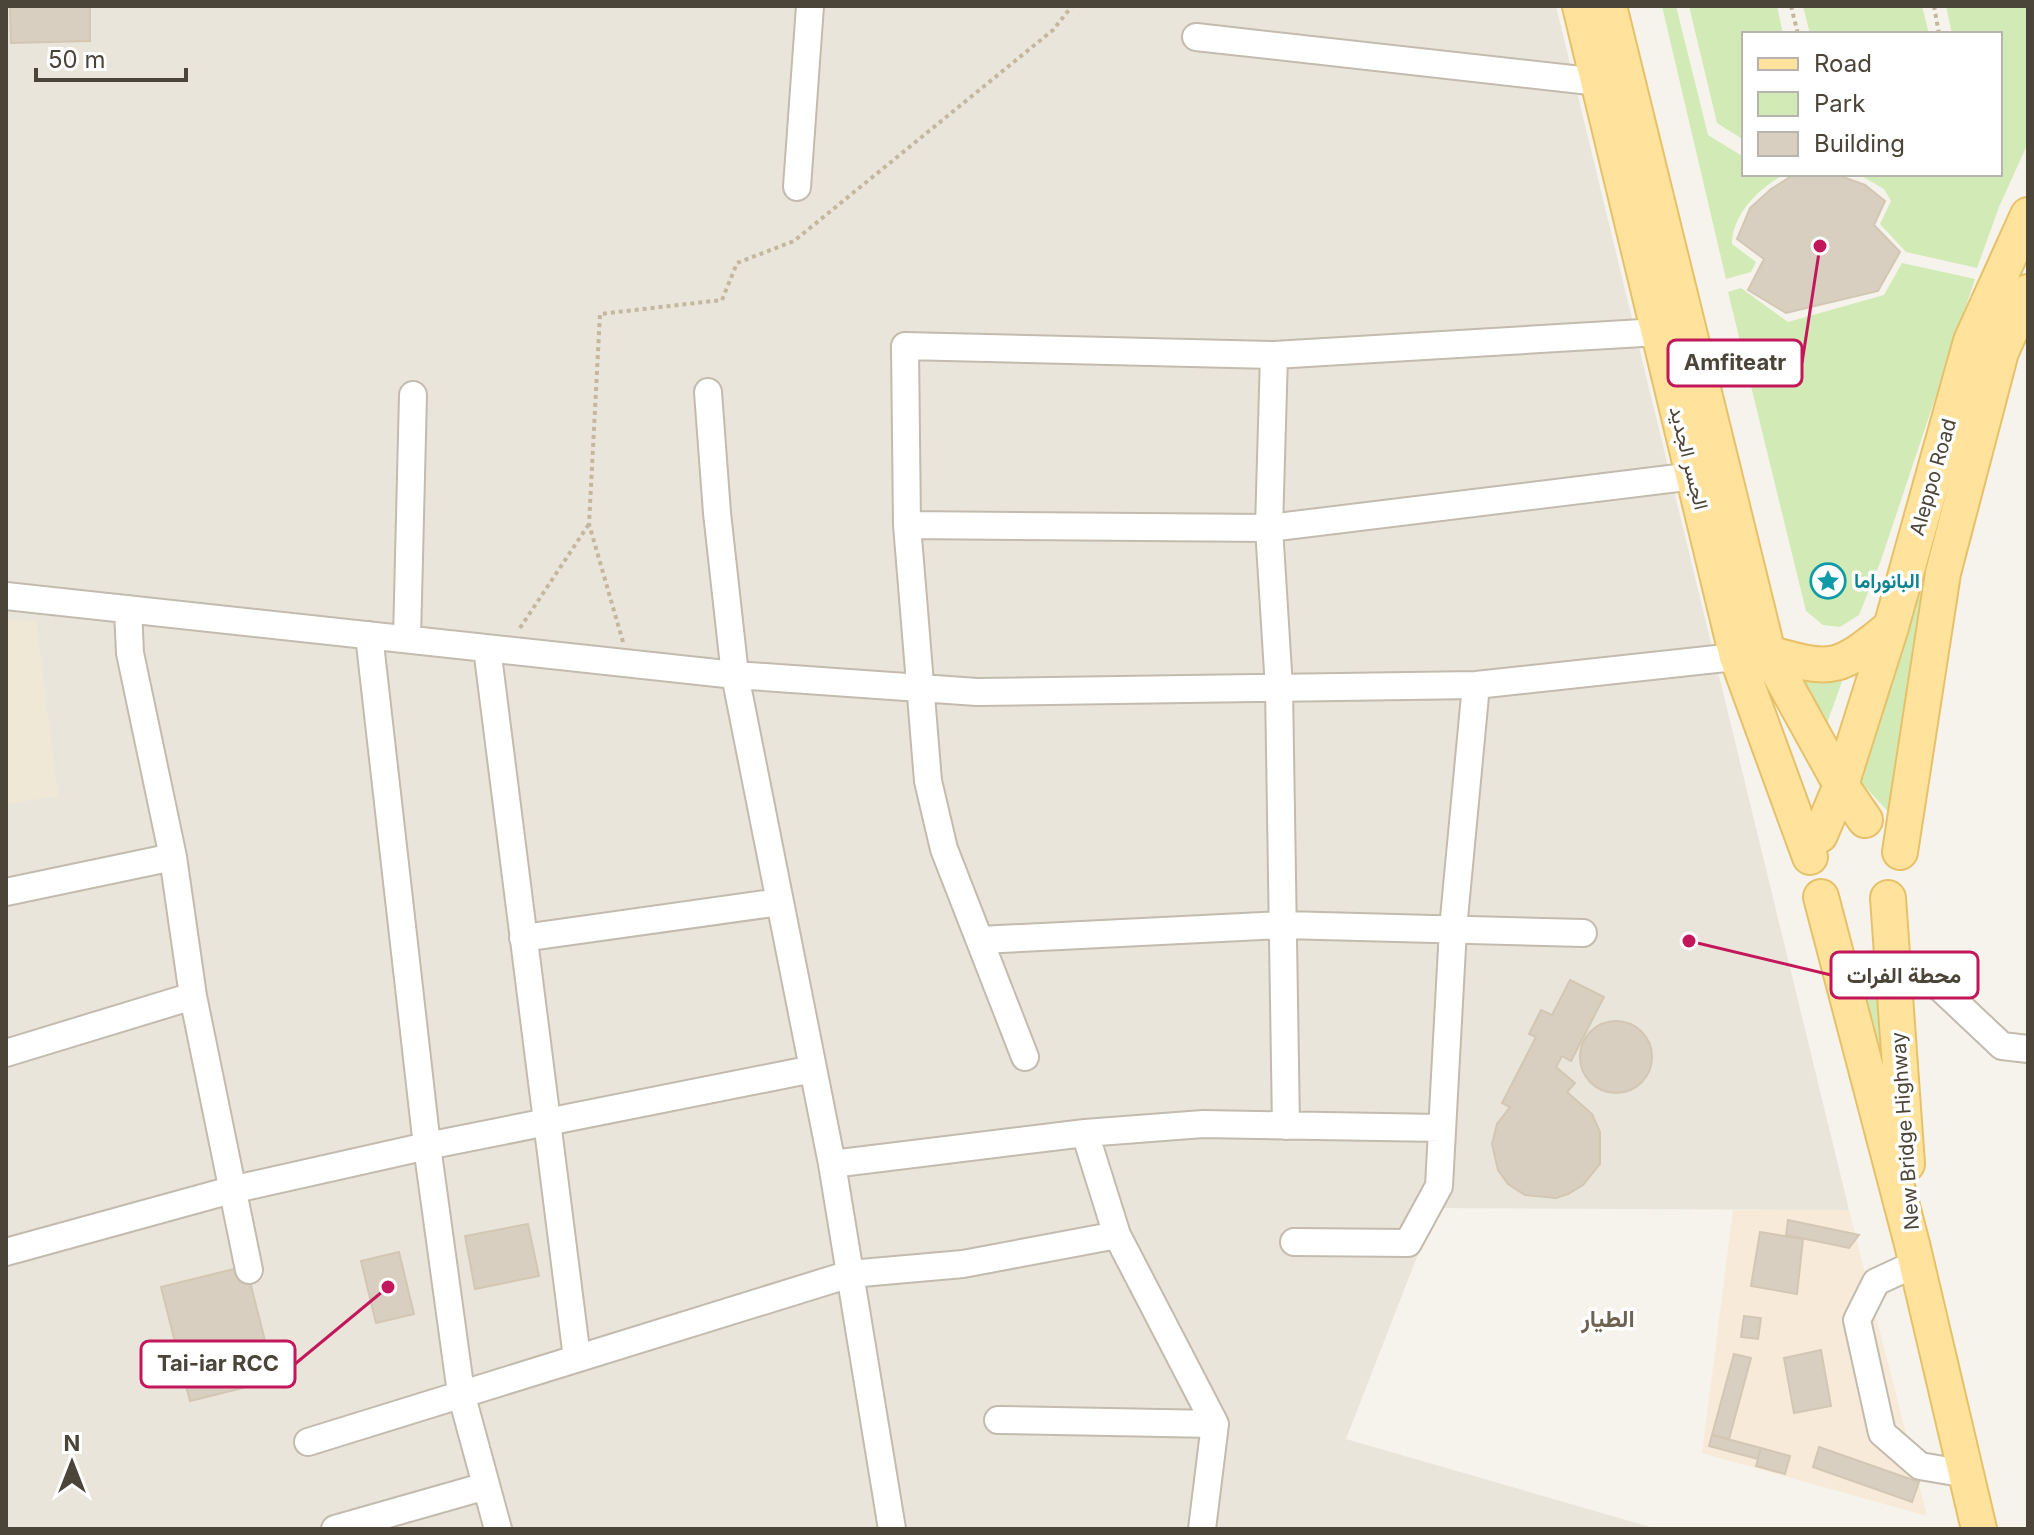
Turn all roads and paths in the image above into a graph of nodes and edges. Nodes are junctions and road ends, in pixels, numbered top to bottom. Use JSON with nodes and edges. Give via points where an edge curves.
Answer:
{"nodes":[{"id":1,"x":810,"y":6,"type":"edge"},
{"id":2,"x":1072,"y":6,"type":"edge"},
{"id":3,"x":1580,"y":6,"type":"edge"},
{"id":4,"x":1609,"y":6,"type":"edge"},
{"id":5,"x":1791,"y":6,"type":"edge"},
{"id":6,"x":1934,"y":6,"type":"edge"},
{"id":7,"x":1798,"y":32,"type":"edge"},
{"id":8,"x":1939,"y":32,"type":"edge"},
{"id":9,"x":1196,"y":37,"type":"dead end"},
{"id":10,"x":1599,"y":82,"type":"junction"},
{"id":11,"x":797,"y":187,"type":"dead end"},
{"id":12,"x":2028,"y":215,"type":"edge"},
{"id":13,"x":2028,"y":292,"type":"edge"},
{"id":14,"x":1659,"y":332,"type":"junction"},
{"id":15,"x":1274,"y":355,"type":"junction"},
{"id":16,"x":708,"y":392,"type":"dead end"},
{"id":17,"x":413,"y":395,"type":"dead end"},
{"id":18,"x":1694,"y":476,"type":"junction"},
{"id":19,"x":589,"y":524,"type":"junction"},
{"id":20,"x":907,"y":525,"type":"junction"},
{"id":21,"x":1269,"y":528,"type":"junction"},
{"id":22,"x":6,"y":596,"type":"edge"},
{"id":23,"x":128,"y":609,"type":"junction"},
{"id":24,"x":1891,"y":627,"type":"junction"},
{"id":25,"x":369,"y":635,"type":"junction"},
{"id":26,"x":407,"y":639,"type":"junction"},
{"id":27,"x":496,"y":649,"type":"junction"},
{"id":28,"x":1753,"y":655,"type":"junction"},
{"id":29,"x":629,"y":663,"type":"junction"},
{"id":30,"x":735,"y":675,"type":"junction"},
{"id":31,"x":1476,"y":685,"type":"junction"},
{"id":32,"x":919,"y":688,"type":"junction"},
{"id":33,"x":1279,"y":688,"type":"junction"},
{"id":34,"x":1841,"y":785,"type":"junction"},
{"id":35,"x":1865,"y":820,"type":"junction"},
{"id":36,"x":1815,"y":846,"type":"junction"},
{"id":37,"x":1900,"y":852,"type":"junction"},
{"id":38,"x":173,"y":857,"type":"junction"},
{"id":39,"x":6,"y":892,"type":"edge"},
{"id":40,"x":1821,"y":897,"type":"junction"},
{"id":41,"x":1888,"y":898,"type":"junction"},
{"id":42,"x":780,"y":902,"type":"junction"},
{"id":43,"x":1284,"y":925,"type":"junction"},
{"id":44,"x":1453,"y":929,"type":"junction"},
{"id":45,"x":1583,"y":933,"type":"dead end"},
{"id":46,"x":523,"y":938,"type":"junction"},
{"id":47,"x":980,"y":940,"type":"junction"},
{"id":48,"x":1894,"y":963,"type":"junction"},
{"id":49,"x":193,"y":996,"type":"junction"},
{"id":50,"x":2028,"y":1049,"type":"edge"},
{"id":51,"x":6,"y":1053,"type":"edge"},
{"id":52,"x":1025,"y":1057,"type":"dead end"},
{"id":53,"x":813,"y":1069,"type":"junction"},
{"id":54,"x":546,"y":1122,"type":"junction"},
{"id":55,"x":1286,"y":1126,"type":"junction"},
{"id":56,"x":1441,"y":1128,"type":"junction"},
{"id":57,"x":1085,"y":1133,"type":"junction"},
{"id":58,"x":427,"y":1146,"type":"junction"},
{"id":59,"x":832,"y":1164,"type":"junction"},
{"id":60,"x":231,"y":1190,"type":"junction"},
{"id":61,"x":1117,"y":1235,"type":"junction"},
{"id":62,"x":1294,"y":1242,"type":"dead end"},
{"id":63,"x":6,"y":1252,"type":"edge"},
{"id":64,"x":1914,"y":1254,"type":"junction"},
{"id":65,"x":249,"y":1270,"type":"dead end"},
{"id":66,"x":850,"y":1274,"type":"junction"},
{"id":67,"x":577,"y":1358,"type":"junction"},
{"id":68,"x":461,"y":1393,"type":"junction"},
{"id":69,"x":998,"y":1420,"type":"dead end"},
{"id":70,"x":1215,"y":1424,"type":"junction"},
{"id":71,"x":308,"y":1442,"type":"dead end"},
{"id":72,"x":1967,"y":1474,"type":"junction"},
{"id":73,"x":486,"y":1486,"type":"junction"},
{"id":74,"x":335,"y":1529,"type":"edge"},
{"id":75,"x":498,"y":1529,"type":"edge"},
{"id":76,"x":892,"y":1529,"type":"edge"},
{"id":77,"x":1202,"y":1529,"type":"edge"},
{"id":78,"x":1979,"y":1529,"type":"edge"}],
"edges":[{"from":1,"to":11,"type":"street"},
{"from":2,"to":19,"type":"path","via":[[1053,30],[794,241],[737,263],[722,300],[600,314]]},
{"from":3,"to":10,"type":"main road","name":"الجسر الجديد"},
{"from":4,"to":28,"type":"main road","name":"الجسر الجديد"},
{"from":5,"to":7,"type":"path"},
{"from":6,"to":8,"type":"path"},
{"from":9,"to":10,"type":"street"},
{"from":10,"to":14,"type":"main road","name":"الجسر الجديد"},
{"from":12,"to":24,"type":"main road","name":"Aleppo Road","via":[[1971,341]]},
{"from":13,"to":37,"type":"main road","name":"Aleppo Road","via":[[2001,352],[1943,573]]},
{"from":14,"to":15,"type":"street"},
{"from":14,"to":18,"type":"main road","name":"الجسر الجديد"},
{"from":15,"to":20,"type":"street","via":[[905,346]]},
{"from":15,"to":21,"type":"street"},
{"from":16,"to":30,"type":"street"},
{"from":17,"to":26,"type":"street"},
{"from":18,"to":21,"type":"street"},
{"from":18,"to":28,"type":"main road","name":"الجسر الجديد"},
{"from":19,"to":27,"type":"path"},
{"from":19,"to":29,"type":"path"},
{"from":20,"to":21,"type":"street"},
{"from":20,"to":32,"type":"street"},
{"from":21,"to":33,"type":"street"},
{"from":22,"to":23,"type":"street"},
{"from":23,"to":25,"type":"street"},
{"from":23,"to":38,"type":"street","via":[[130,653]]},
{"from":24,"to":28,"type":"main road","via":[[1852,658],[1830,665]]},
{"from":24,"to":34,"type":"main road","name":"Aleppo Road"},
{"from":25,"to":26,"type":"street"},
{"from":25,"to":58,"type":"street"},
{"from":26,"to":27,"type":"street"},
{"from":27,"to":29,"type":"street"},
{"from":27,"to":46,"type":"street"},
{"from":28,"to":31,"type":"street"},
{"from":28,"to":34,"type":"main road","name":"الجسر الجديد"},
{"from":28,"to":36,"type":"main road","name":"الجسر الجديد"},
{"from":29,"to":30,"type":"street"},
{"from":30,"to":32,"type":"street"},
{"from":30,"to":42,"type":"street"},
{"from":31,"to":33,"type":"street"},
{"from":31,"to":44,"type":"street"},
{"from":32,"to":33,"type":"street"},
{"from":32,"to":47,"type":"street","via":[[928,781],[944,849]]},
{"from":33,"to":43,"type":"street"},
{"from":34,"to":35,"type":"main road","name":"الجسر الجديد"},
{"from":34,"to":36,"type":"main road","name":"Aleppo Road"},
{"from":35,"to":36,"type":"main road","via":[[1841,822]]},
{"from":35,"to":37,"type":"main road","via":[[1887,832]]},
{"from":36,"to":40,"type":"main road","via":[[1809,871]]},
{"from":37,"to":41,"type":"main road","via":[[1900,877]]},
{"from":38,"to":39,"type":"street"},
{"from":38,"to":49,"type":"street"},
{"from":40,"to":41,"type":"main road","via":[[1847,911],[1876,907]]},
{"from":40,"to":64,"type":"main road","name":"New Bridge Highway"},
{"from":41,"to":48,"type":"main road","name":"New Bridge Highway"},
{"from":42,"to":46,"type":"street"},
{"from":42,"to":53,"type":"street"},
{"from":43,"to":44,"type":"street"},
{"from":43,"to":47,"type":"street"},
{"from":43,"to":55,"type":"street"},
{"from":44,"to":45,"type":"street"},
{"from":44,"to":56,"type":"street"},
{"from":46,"to":54,"type":"street"},
{"from":47,"to":52,"type":"street"},
{"from":48,"to":50,"type":"street","via":[[1932,980],[2002,1046]]},
{"from":48,"to":64,"type":"main road","name":"New Bridge Highway"},
{"from":49,"to":51,"type":"street"},
{"from":49,"to":60,"type":"street"},
{"from":53,"to":54,"type":"street"},
{"from":53,"to":59,"type":"street"},
{"from":54,"to":58,"type":"street"},
{"from":54,"to":67,"type":"street"},
{"from":55,"to":56,"type":"street"},
{"from":55,"to":57,"type":"street","via":[[1203,1124]]},
{"from":56,"to":62,"type":"street","via":[[1439,1186],[1408,1243]]},
{"from":57,"to":59,"type":"street"},
{"from":57,"to":61,"type":"street"},
{"from":58,"to":60,"type":"street"},
{"from":58,"to":68,"type":"street"},
{"from":59,"to":66,"type":"street"},
{"from":60,"to":63,"type":"street"},
{"from":60,"to":65,"type":"street"},
{"from":61,"to":66,"type":"street","via":[[963,1264]]},
{"from":61,"to":70,"type":"street"},
{"from":64,"to":72,"type":"main road"},
{"from":64,"to":72,"type":"street","via":[[1876,1282],[1857,1320],[1882,1433],[1920,1466]]},
{"from":66,"to":67,"type":"street"},
{"from":66,"to":76,"type":"street"},
{"from":67,"to":68,"type":"street"},
{"from":68,"to":71,"type":"street"},
{"from":68,"to":73,"type":"street"},
{"from":69,"to":70,"type":"street"},
{"from":70,"to":77,"type":"street"},
{"from":72,"to":78,"type":"main road"},
{"from":73,"to":74,"type":"street"},
{"from":73,"to":75,"type":"street"}]}
